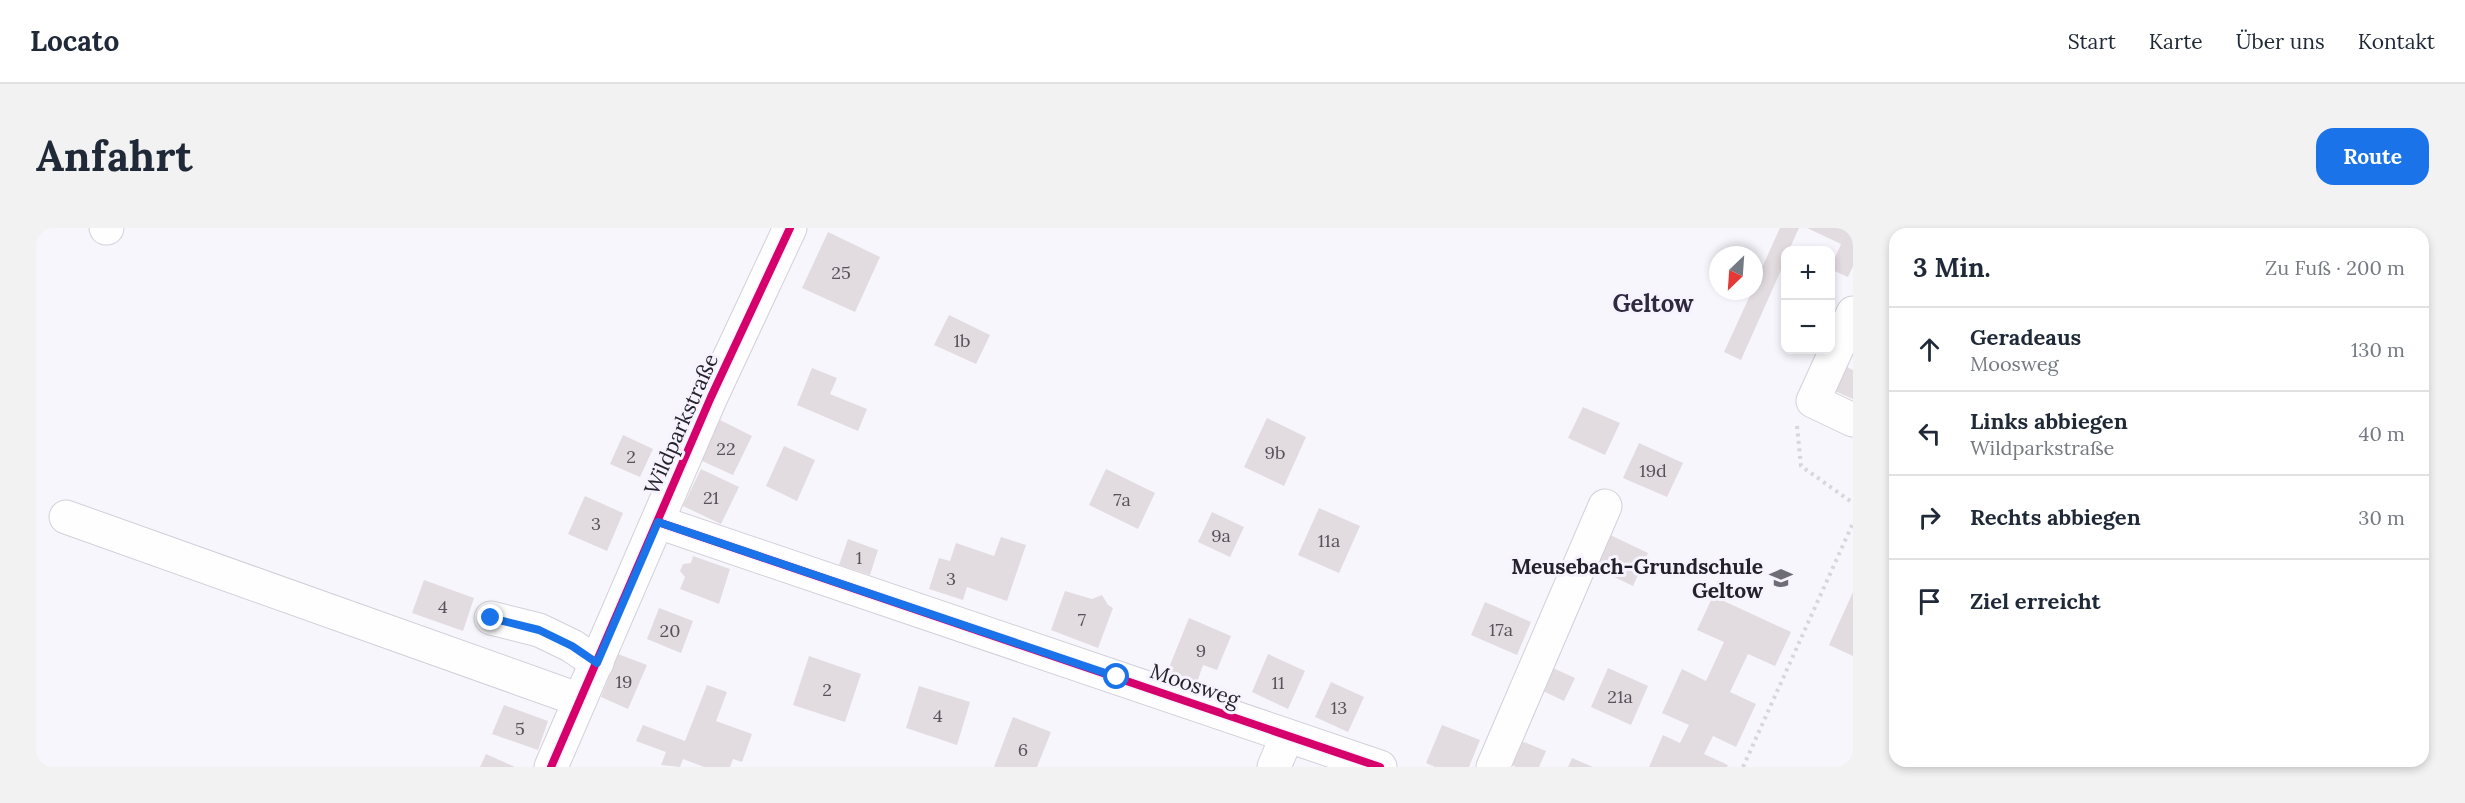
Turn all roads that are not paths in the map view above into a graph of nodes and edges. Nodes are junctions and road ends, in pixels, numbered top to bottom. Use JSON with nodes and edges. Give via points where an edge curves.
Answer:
{"nodes":[{"id":1,"x":790,"y":228,"type":"edge"},
{"id":2,"x":1853,"y":313,"type":"edge"},
{"id":3,"x":1853,"y":420,"type":"edge"},
{"id":4,"x":1605,"y":506,"type":"dead end"},
{"id":5,"x":66,"y":517,"type":"dead end"},
{"id":6,"x":658,"y":522,"type":"junction"},
{"id":7,"x":491,"y":618,"type":"dead end"},
{"id":8,"x":597,"y":663,"type":"junction"},
{"id":9,"x":580,"y":700,"type":"junction"},
{"id":10,"x":1287,"y":736,"type":"junction"},
{"id":11,"x":551,"y":767,"type":"edge"},
{"id":12,"x":1275,"y":767,"type":"edge"},
{"id":13,"x":1380,"y":767,"type":"edge"},
{"id":14,"x":1493,"y":767,"type":"edge"}],
"edges":[{"from":1,"to":6,"type":"street","name":"Wildparkstraße"},
{"from":2,"to":3,"type":"street","via":[[1814,401]]},
{"from":4,"to":14,"type":"street"},
{"from":5,"to":9,"type":"street"},
{"from":6,"to":8,"type":"street","name":"Wildparkstraße"},
{"from":6,"to":10,"type":"street","name":"Moosweg"},
{"from":7,"to":8,"type":"street","via":[[539,630]]},
{"from":8,"to":9,"type":"street","name":"Wildparkstraße"},
{"from":9,"to":11,"type":"street","name":"Wildparkstraße"},
{"from":10,"to":12,"type":"street"},
{"from":10,"to":13,"type":"street","name":"Moosweg"}]}
